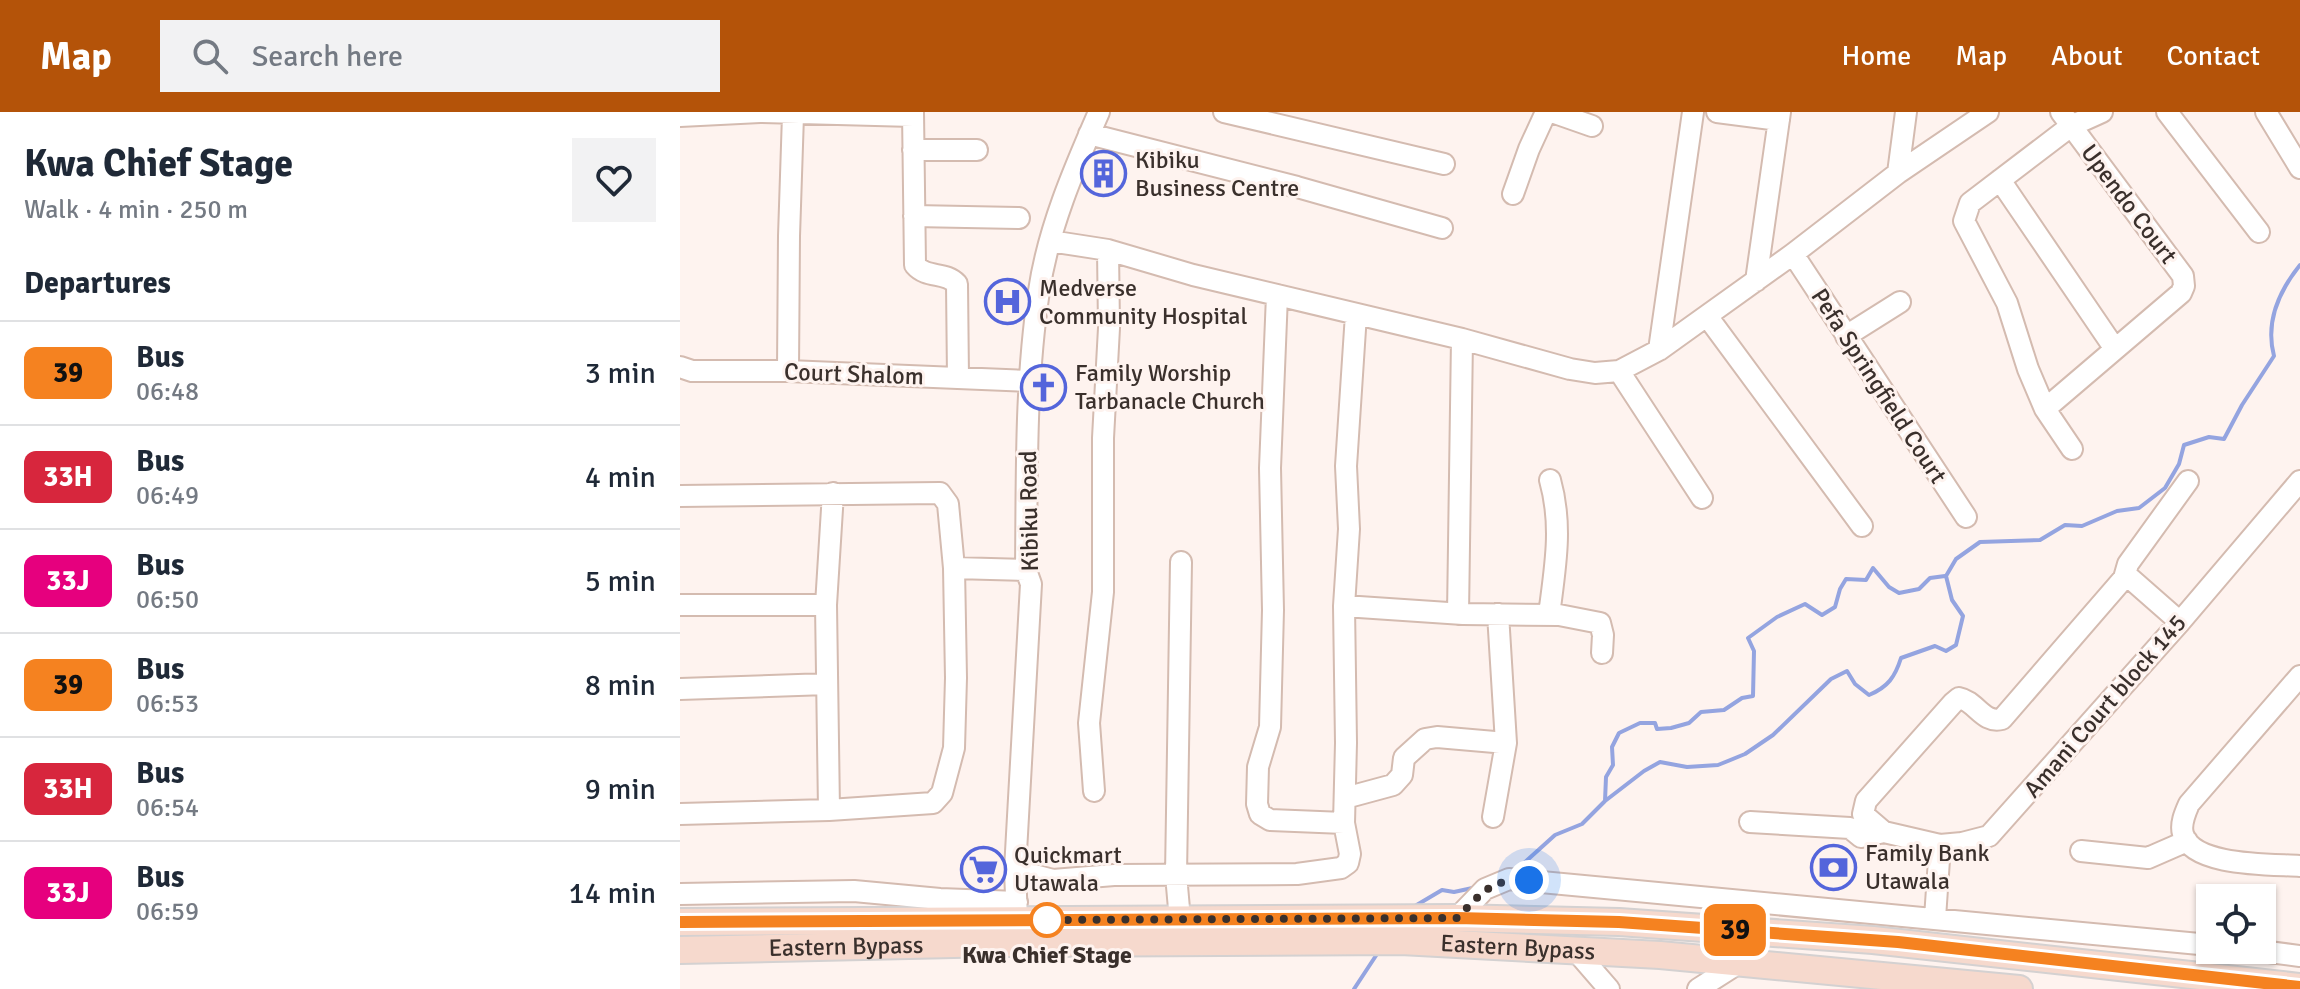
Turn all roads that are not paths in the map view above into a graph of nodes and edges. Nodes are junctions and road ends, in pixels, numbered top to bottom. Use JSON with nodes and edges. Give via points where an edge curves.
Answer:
{"nodes":[{"id":1,"x":1099,"y":112,"type":"edge"},
{"id":2,"x":1224,"y":112,"type":"edge"},
{"id":3,"x":1549,"y":112,"type":"edge"},
{"id":4,"x":1693,"y":112,"type":"edge"},
{"id":5,"x":1717,"y":112,"type":"edge"},
{"id":6,"x":1906,"y":112,"type":"edge"},
{"id":7,"x":1988,"y":112,"type":"edge"},
{"id":8,"x":2102,"y":112,"type":"edge"},
{"id":9,"x":2167,"y":112,"type":"edge"},
{"id":10,"x":2266,"y":112,"type":"edge"},
{"id":11,"x":913,"y":114,"type":"edge"},
{"id":12,"x":793,"y":115,"type":"junction"},
{"id":13,"x":680,"y":116,"type":"edge"},
{"id":14,"x":1779,"y":116,"type":"edge"},
{"id":15,"x":2066,"y":119,"type":"edge"},
{"id":16,"x":1592,"y":126,"type":"dead end"},
{"id":17,"x":1089,"y":134,"type":"junction"},
{"id":18,"x":913,"y":150,"type":"junction"},
{"id":19,"x":977,"y":150,"type":"dead end"},
{"id":20,"x":1444,"y":164,"type":"dead end"},
{"id":21,"x":2300,"y":168,"type":"edge"},
{"id":22,"x":1898,"y":173,"type":"junction"},
{"id":23,"x":2000,"y":180,"type":"junction"},
{"id":24,"x":1513,"y":194,"type":"dead end"},
{"id":25,"x":914,"y":216,"type":"junction"},
{"id":26,"x":1019,"y":218,"type":"dead end"},
{"id":27,"x":1442,"y":228,"type":"dead end"},
{"id":28,"x":2259,"y":232,"type":"dead end"},
{"id":29,"x":1050,"y":241,"type":"junction"},
{"id":30,"x":1108,"y":250,"type":"junction"},
{"id":31,"x":1793,"y":254,"type":"junction"},
{"id":32,"x":1756,"y":281,"type":"junction"},
{"id":33,"x":1277,"y":295,"type":"junction"},
{"id":34,"x":1900,"y":302,"type":"dead end"},
{"id":35,"x":1356,"y":314,"type":"junction"},
{"id":36,"x":1707,"y":316,"type":"junction"},
{"id":37,"x":1846,"y":336,"type":"junction"},
{"id":38,"x":1462,"y":339,"type":"junction"},
{"id":39,"x":2115,"y":349,"type":"junction"},
{"id":40,"x":1659,"y":350,"type":"junction"},
{"id":41,"x":680,"y":367,"type":"edge"},
{"id":42,"x":788,"y":371,"type":"junction"},
{"id":43,"x":1619,"y":371,"type":"junction"},
{"id":44,"x":958,"y":378,"type":"junction"},
{"id":45,"x":1029,"y":381,"type":"junction"},
{"id":46,"x":2045,"y":409,"type":"junction"},
{"id":47,"x":2072,"y":449,"type":"dead end"},
{"id":48,"x":1550,"y":480,"type":"dead end"},
{"id":49,"x":2188,"y":481,"type":"dead end"},
{"id":50,"x":2300,"y":481,"type":"edge"},
{"id":51,"x":833,"y":493,"type":"junction"},
{"id":52,"x":680,"y":496,"type":"edge"},
{"id":53,"x":1702,"y":498,"type":"dead end"},
{"id":54,"x":1966,"y":517,"type":"dead end"},
{"id":55,"x":1862,"y":526,"type":"dead end"},
{"id":56,"x":1181,"y":562,"type":"dead end"},
{"id":57,"x":954,"y":568,"type":"junction"},
{"id":58,"x":1026,"y":570,"type":"junction"},
{"id":59,"x":2124,"y":578,"type":"junction"},
{"id":60,"x":680,"y":605,"type":"edge"},
{"id":61,"x":826,"y":605,"type":"junction"},
{"id":62,"x":1344,"y":606,"type":"junction"},
{"id":63,"x":1458,"y":614,"type":"junction"},
{"id":64,"x":1498,"y":614,"type":"junction"},
{"id":65,"x":1549,"y":615,"type":"junction"},
{"id":66,"x":2180,"y":622,"type":"junction"},
{"id":67,"x":1602,"y":653,"type":"dead end"},
{"id":68,"x":2300,"y":676,"type":"edge"},
{"id":69,"x":827,"y":684,"type":"junction"},
{"id":70,"x":680,"y":689,"type":"edge"},
{"id":71,"x":1506,"y":743,"type":"junction"},
{"id":72,"x":1094,"y":791,"type":"dead end"},
{"id":73,"x":1345,"y":798,"type":"junction"},
{"id":74,"x":829,"y":810,"type":"junction"},
{"id":75,"x":680,"y":814,"type":"edge"},
{"id":76,"x":1493,"y":817,"type":"dead end"},
{"id":77,"x":1750,"y":822,"type":"dead end"},
{"id":78,"x":1344,"y":823,"type":"junction"},
{"id":79,"x":1884,"y":832,"type":"junction"},
{"id":80,"x":2187,"y":841,"type":"junction"},
{"id":81,"x":1940,"y":845,"type":"junction"},
{"id":82,"x":2081,"y":851,"type":"dead end"},
{"id":83,"x":2300,"y":866,"type":"edge"},
{"id":84,"x":1015,"y":870,"type":"junction"},
{"id":85,"x":1176,"y":875,"type":"junction"},
{"id":86,"x":778,"y":892,"type":"junction"},
{"id":87,"x":680,"y":894,"type":"edge"},
{"id":88,"x":1017,"y":911,"type":"junction"},
{"id":89,"x":1457,"y":918,"type":"junction"},
{"id":90,"x":1935,"y":918,"type":"junction"},
{"id":91,"x":1180,"y":920,"type":"junction"},
{"id":92,"x":680,"y":922,"type":"edge"},
{"id":93,"x":780,"y":922,"type":"junction"},
{"id":94,"x":2196,"y":944,"type":"edge"},
{"id":95,"x":680,"y":950,"type":"edge"},
{"id":96,"x":1576,"y":951,"type":"junction"},
{"id":97,"x":2276,"y":953,"type":"edge"},
{"id":98,"x":2300,"y":956,"type":"edge"},
{"id":99,"x":1742,"y":961,"type":"junction"},
{"id":100,"x":1853,"y":971,"type":"junction"},
{"id":101,"x":2300,"y":987,"type":"edge"},
{"id":102,"x":1609,"y":989,"type":"edge"},
{"id":103,"x":1698,"y":989,"type":"edge"},
{"id":104,"x":1881,"y":989,"type":"edge"},
{"id":105,"x":2019,"y":989,"type":"edge"}],
"edges":[{"from":1,"to":17,"type":"street","name":"Kibiku Road"},
{"from":2,"to":20,"type":"street"},
{"from":3,"to":16,"type":"street"},
{"from":3,"to":24,"type":"street"},
{"from":4,"to":40,"type":"street"},
{"from":5,"to":14,"type":"street"},
{"from":6,"to":22,"type":"street"},
{"from":7,"to":22,"type":"street"},
{"from":8,"to":15,"type":"street","name":"Upendo Court"},
{"from":9,"to":28,"type":"street"},
{"from":10,"to":21,"type":"street"},
{"from":11,"to":12,"type":"street"},
{"from":11,"to":18,"type":"street"},
{"from":12,"to":13,"type":"street"},
{"from":12,"to":42,"type":"street"},
{"from":14,"to":32,"type":"street"},
{"from":15,"to":23,"type":"street","name":"Upendo Court"},
{"from":15,"to":39,"type":"street","name":"Upendo Court","via":[[2183,276],[2181,293]]},
{"from":17,"to":27,"type":"street"},
{"from":17,"to":29,"type":"street","name":"Kibiku Road"},
{"from":18,"to":19,"type":"street"},
{"from":18,"to":25,"type":"street"},
{"from":22,"to":31,"type":"street"},
{"from":23,"to":39,"type":"street"},
{"from":23,"to":46,"type":"street","name":"Upendo Court","via":[[1970,203],[1964,221],[2007,303]]},
{"from":25,"to":26,"type":"street"},
{"from":25,"to":44,"type":"street","via":[[915,265],[957,284]]},
{"from":29,"to":30,"type":"street"},
{"from":29,"to":45,"type":"street","name":"Kibiku Road"},
{"from":30,"to":33,"type":"street"},
{"from":30,"to":72,"type":"street","via":[[1103,592],[1089,723]]},
{"from":31,"to":32,"type":"street"},
{"from":31,"to":37,"type":"street","name":"Pefa Springfield Court"},
{"from":32,"to":36,"type":"street"},
{"from":33,"to":35,"type":"street"},
{"from":33,"to":78,"type":"street","via":[[1270,468],[1270,727],[1258,767],[1257,804],[1270,820]]},
{"from":34,"to":37,"type":"street"},
{"from":35,"to":38,"type":"street"},
{"from":35,"to":62,"type":"street"},
{"from":36,"to":40,"type":"street"},
{"from":36,"to":55,"type":"street"},
{"from":37,"to":54,"type":"street","name":"Pefa Springfield Court"},
{"from":38,"to":43,"type":"street","via":[[1570,369]]},
{"from":38,"to":63,"type":"street"},
{"from":39,"to":46,"type":"street","name":"Upendo Court"},
{"from":40,"to":43,"type":"street"},
{"from":41,"to":42,"type":"street","name":"Court Shalom"},
{"from":42,"to":44,"type":"street","name":"Court Shalom"},
{"from":43,"to":53,"type":"street"},
{"from":44,"to":45,"type":"street","name":"Court Shalom"},
{"from":45,"to":58,"type":"street","name":"Kibiku Road"},
{"from":46,"to":47,"type":"street","name":"Upendo Court"},
{"from":48,"to":65,"type":"street","via":[[1559,538]]},
{"from":49,"to":59,"type":"street","via":[[2128,564]]},
{"from":50,"to":66,"type":"street","name":"Amani Court block 145"},
{"from":51,"to":52,"type":"street"},
{"from":51,"to":57,"type":"street","via":[[940,493],[948,504]]},
{"from":51,"to":61,"type":"street"},
{"from":56,"to":85,"type":"street"},
{"from":57,"to":58,"type":"street"},
{"from":57,"to":74,"type":"street","via":[[954,748],[939,799],[926,805]]},
{"from":58,"to":84,"type":"street","name":"Kibiku Road","via":[[1031,584]]},
{"from":59,"to":66,"type":"street","name":"Amani Court block 145"},
{"from":59,"to":79,"type":"street","via":[[2002,719],[1988,718],[1968,700],[1953,703],[1866,801],[1863,814]]},
{"from":60,"to":61,"type":"street"},
{"from":61,"to":69,"type":"street"},
{"from":62,"to":63,"type":"street"},
{"from":62,"to":73,"type":"street"},
{"from":63,"to":64,"type":"street"},
{"from":64,"to":65,"type":"street"},
{"from":64,"to":71,"type":"street"},
{"from":65,"to":67,"type":"street","via":[[1600,623]]},
{"from":66,"to":81,"type":"street","name":"Amani Court block 145","via":[[1989,836]]},
{"from":68,"to":80,"type":"street","via":[[2189,804],[2182,820]]},
{"from":69,"to":70,"type":"street"},
{"from":69,"to":74,"type":"street"},
{"from":71,"to":73,"type":"street","via":[[1425,739],[1404,758],[1402,775],[1393,785]]},
{"from":71,"to":76,"type":"street"},
{"from":73,"to":78,"type":"street"},
{"from":74,"to":75,"type":"street"},
{"from":77,"to":79,"type":"street","via":[[1850,828],[1861,837]]},
{"from":78,"to":85,"type":"street","via":[[1350,854],[1341,868],[1297,874]]},
{"from":79,"to":81,"type":"street"},
{"from":80,"to":82,"type":"street","via":[[2148,858]]},
{"from":80,"to":83,"type":"street","via":[[2209,857]]},
{"from":81,"to":90,"type":"street"},
{"from":84,"to":85,"type":"street","via":[[1053,880]]},
{"from":84,"to":88,"type":"street","name":"Kibiku Road"},
{"from":85,"to":91,"type":"street"},
{"from":86,"to":87,"type":"street"},
{"from":86,"to":88,"type":"street","via":[[854,891]]},
{"from":86,"to":93,"type":"street"},
{"from":88,"to":91,"type":"main road","name":"Eastern Bypass"},
{"from":88,"to":93,"type":"main road","name":"Eastern Bypass"},
{"from":89,"to":90,"type":"street","via":[[1485,889],[1509,879]]},
{"from":89,"to":91,"type":"main road","name":"Eastern Bypass"},
{"from":89,"to":101,"type":"main road","name":"Eastern Bypass","via":[[1619,922],[1873,940]]},
{"from":90,"to":94,"type":"street"},
{"from":92,"to":93,"type":"main road","name":"Eastern Bypass"},
{"from":95,"to":96,"type":"main road","name":"Eastern Bypass","via":[[1372,941]]},
{"from":96,"to":99,"type":"main road","name":"Eastern Bypass"},
{"from":96,"to":102,"type":"street"},
{"from":97,"to":98,"type":"street"},
{"from":99,"to":100,"type":"main road","name":"Eastern Bypass"},
{"from":99,"to":103,"type":"street"},
{"from":100,"to":104,"type":"street"},
{"from":100,"to":105,"type":"main road","name":"Eastern Bypass"}]}
